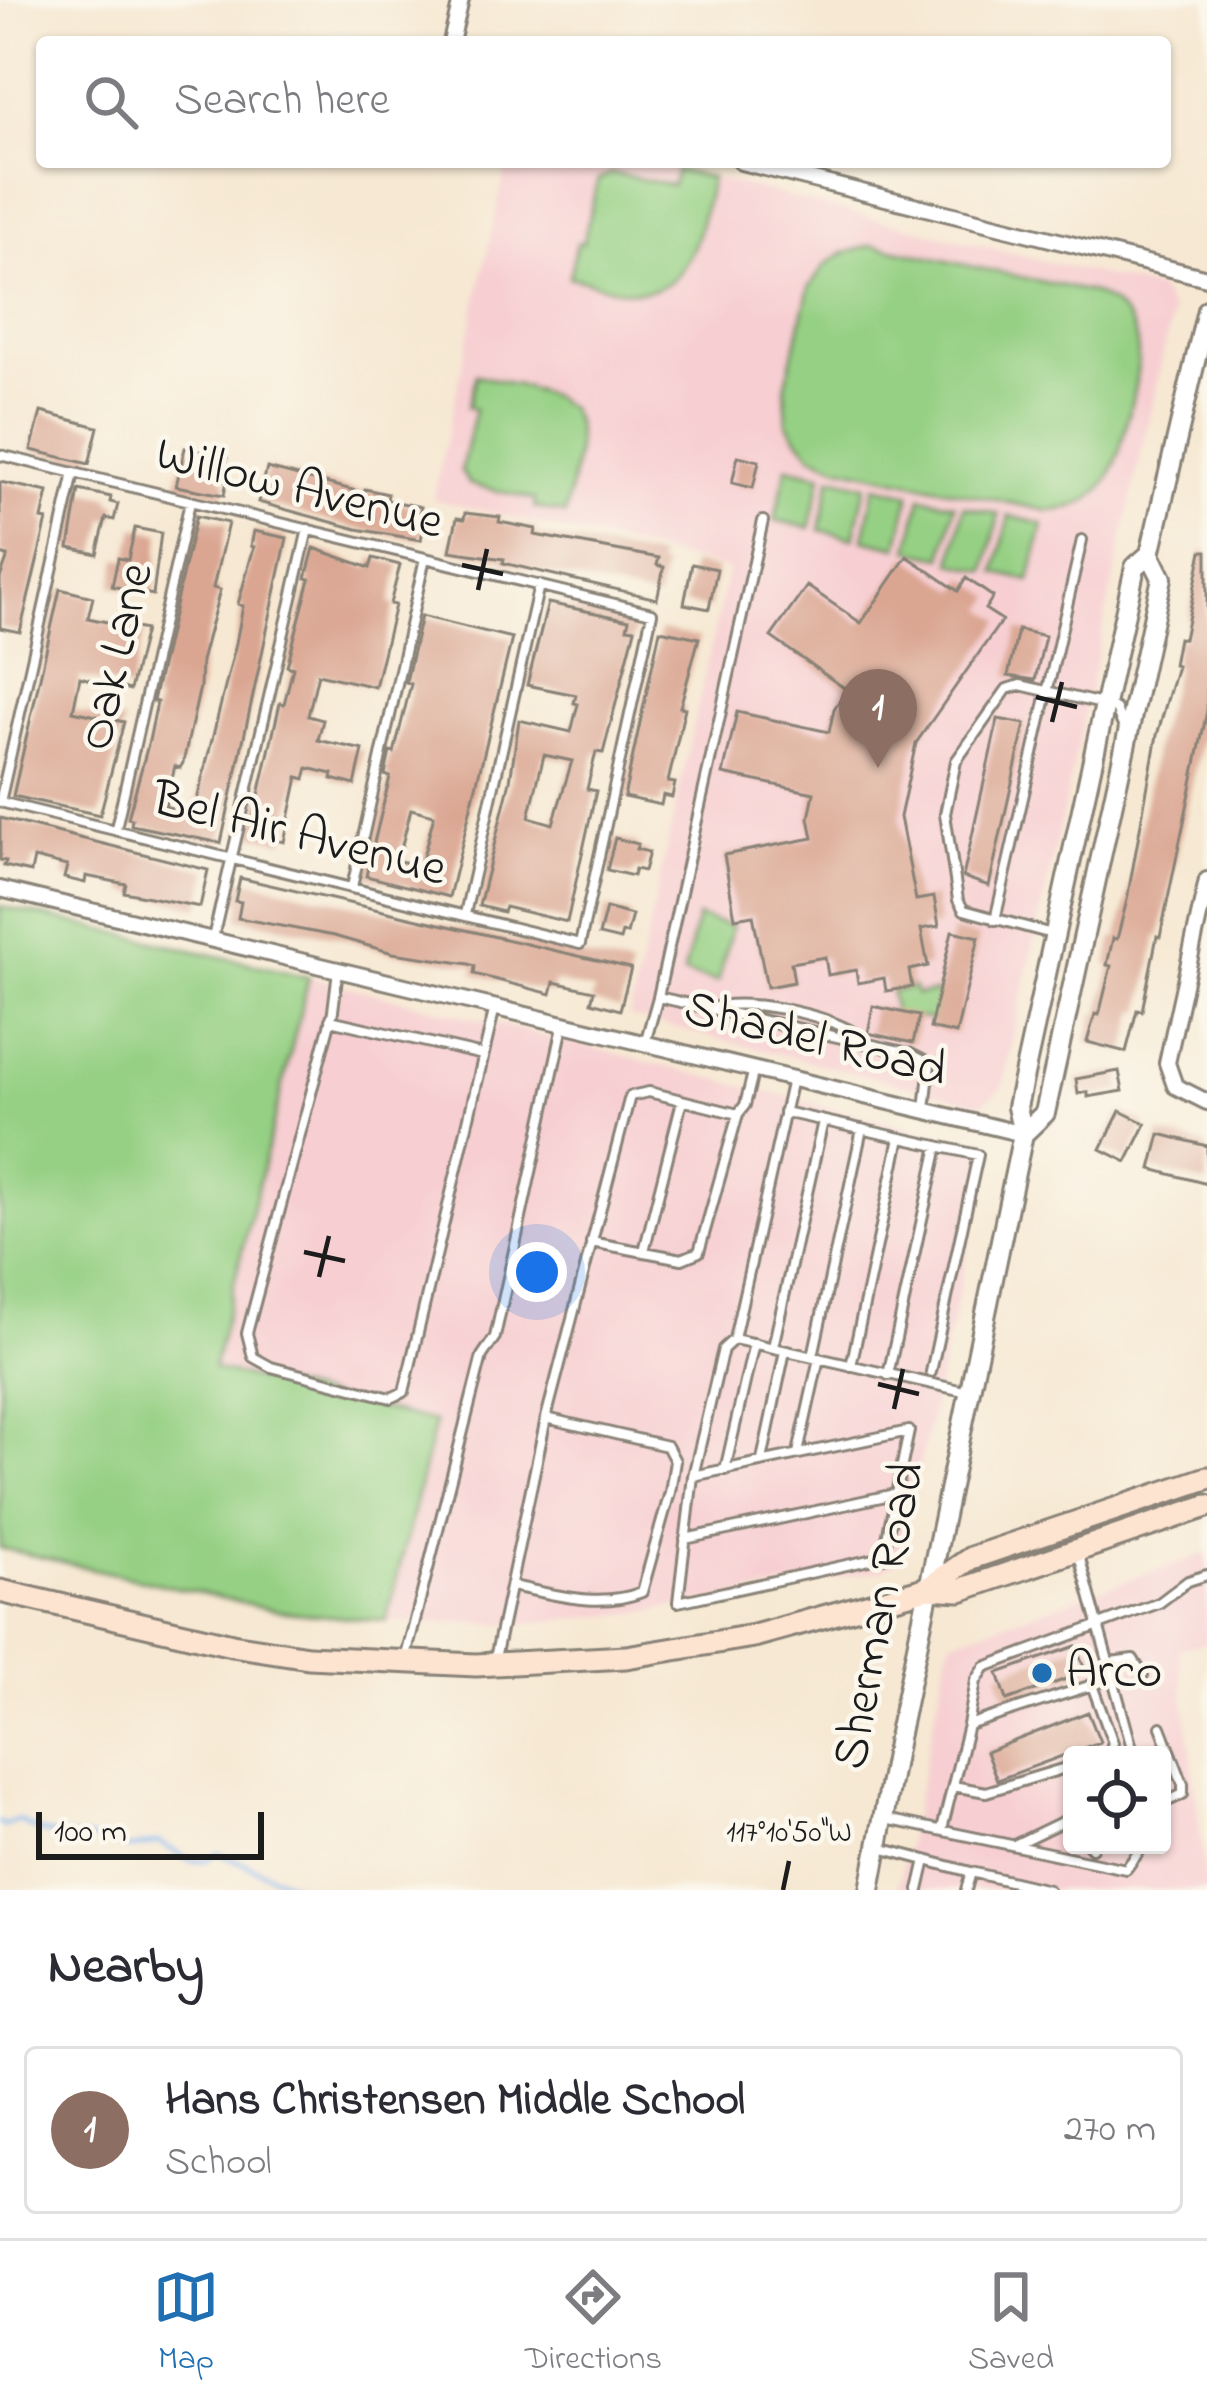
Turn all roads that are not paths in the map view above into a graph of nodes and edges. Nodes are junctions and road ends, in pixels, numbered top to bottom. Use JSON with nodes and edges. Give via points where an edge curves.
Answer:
{"nodes":[{"id":1,"x":460,"y":0,"type":"edge"},
{"id":2,"x":452,"y":36,"type":"edge"},
{"id":3,"x":765,"y":168,"type":"edge"},
{"id":4,"x":1207,"y":278,"type":"edge"},
{"id":5,"x":1207,"y":310,"type":"edge"},
{"id":6,"x":0,"y":455,"type":"edge"},
{"id":7,"x":74,"y":472,"type":"junction"},
{"id":8,"x":190,"y":502,"type":"junction"},
{"id":9,"x":764,"y":521,"type":"dead end"},
{"id":10,"x":308,"y":530,"type":"junction"},
{"id":11,"x":1082,"y":540,"type":"dead end"},
{"id":12,"x":1150,"y":554,"type":"junction"},
{"id":13,"x":425,"y":558,"type":"junction"},
{"id":14,"x":539,"y":585,"type":"junction"},
{"id":15,"x":1046,"y":692,"type":"junction"},
{"id":16,"x":1104,"y":704,"type":"junction"},
{"id":17,"x":1128,"y":739,"type":"junction"},
{"id":18,"x":0,"y":802,"type":"edge"},
{"id":19,"x":116,"y":828,"type":"junction"},
{"id":20,"x":233,"y":860,"type":"junction"},
{"id":21,"x":1207,"y":880,"type":"edge"},
{"id":22,"x":352,"y":887,"type":"junction"},
{"id":23,"x":0,"y":889,"type":"edge"},
{"id":24,"x":465,"y":914,"type":"junction"},
{"id":25,"x":994,"y":920,"type":"junction"},
{"id":26,"x":1054,"y":934,"type":"junction"},
{"id":27,"x":213,"y":938,"type":"junction"},
{"id":28,"x":580,"y":944,"type":"joint"},
{"id":29,"x":338,"y":969,"type":"junction"},
{"id":30,"x":658,"y":997,"type":"junction"},
{"id":31,"x":495,"y":1007,"type":"junction"},
{"id":32,"x":330,"y":1020,"type":"junction"},
{"id":33,"x":563,"y":1023,"type":"junction"},
{"id":34,"x":645,"y":1043,"type":"junction"},
{"id":35,"x":483,"y":1055,"type":"junction"},
{"id":36,"x":754,"y":1070,"type":"junction"},
{"id":37,"x":792,"y":1078,"type":"junction"},
{"id":38,"x":682,"y":1101,"type":"junction"},
{"id":39,"x":1207,"y":1102,"type":"edge"},
{"id":40,"x":924,"y":1111,"type":"junction"},
{"id":41,"x":784,"y":1112,"type":"junction"},
{"id":42,"x":738,"y":1114,"type":"junction"},
{"id":43,"x":824,"y":1120,"type":"junction"},
{"id":44,"x":862,"y":1129,"type":"junction"},
{"id":45,"x":1023,"y":1135,"type":"junction"},
{"id":46,"x":900,"y":1138,"type":"junction"},
{"id":47,"x":938,"y":1146,"type":"junction"},
{"id":48,"x":591,"y":1242,"type":"junction"},
{"id":49,"x":644,"y":1251,"type":"junction"},
{"id":50,"x":734,"y":1339,"type":"junction"},
{"id":51,"x":754,"y":1343,"type":"junction"},
{"id":52,"x":773,"y":1348,"type":"junction"},
{"id":53,"x":785,"y":1351,"type":"junction"},
{"id":54,"x":816,"y":1358,"type":"junction"},
{"id":55,"x":851,"y":1366,"type":"junction"},
{"id":56,"x":931,"y":1372,"type":"dead end"},
{"id":57,"x":888,"y":1375,"type":"junction"},
{"id":58,"x":969,"y":1393,"type":"junction"},
{"id":59,"x":547,"y":1418,"type":"junction"},
{"id":60,"x":798,"y":1453,"type":"junction"},
{"id":61,"x":762,"y":1460,"type":"junction"},
{"id":62,"x":724,"y":1470,"type":"junction"},
{"id":63,"x":692,"y":1476,"type":"junction"},
{"id":64,"x":1207,"y":1478,"type":"edge"},
{"id":65,"x":896,"y":1494,"type":"junction"},
{"id":66,"x":1207,"y":1506,"type":"edge"},
{"id":67,"x":686,"y":1539,"type":"junction"},
{"id":68,"x":1078,"y":1550,"type":"junction"},
{"id":69,"x":1207,"y":1575,"type":"edge"},
{"id":70,"x":511,"y":1586,"type":"junction"},
{"id":71,"x":928,"y":1588,"type":"junction"},
{"id":72,"x":0,"y":1591,"type":"edge"},
{"id":73,"x":1100,"y":1624,"type":"junction"},
{"id":74,"x":1068,"y":1636,"type":"junction"},
{"id":75,"x":1072,"y":1648,"type":"dead end"},
{"id":76,"x":404,"y":1663,"type":"junction"},
{"id":77,"x":1111,"y":1663,"type":"junction"},
{"id":78,"x":494,"y":1664,"type":"junction"},
{"id":79,"x":1081,"y":1673,"type":"dead end"},
{"id":80,"x":1143,"y":1675,"type":"dead end"},
{"id":81,"x":1069,"y":1678,"type":"dead end"},
{"id":82,"x":1114,"y":1678,"type":"junction"},
{"id":83,"x":1045,"y":1686,"type":"dead end"},
{"id":84,"x":1089,"y":1686,"type":"junction"},
{"id":85,"x":1073,"y":1691,"type":"junction"},
{"id":86,"x":1024,"y":1694,"type":"dead end"},
{"id":87,"x":1012,"y":1698,"type":"dead end"},
{"id":88,"x":1049,"y":1699,"type":"junction"},
{"id":89,"x":1028,"y":1706,"type":"junction"},
{"id":90,"x":1016,"y":1710,"type":"junction"},
{"id":91,"x":968,"y":1726,"type":"junction"},
{"id":92,"x":1161,"y":1727,"type":"dead end"},
{"id":93,"x":1112,"y":1746,"type":"edge"},
{"id":94,"x":1132,"y":1746,"type":"edge"},
{"id":95,"x":1168,"y":1746,"type":"edge"},
{"id":96,"x":1171,"y":1753,"type":"edge"},
{"id":97,"x":1063,"y":1769,"type":"edge"},
{"id":98,"x":953,"y":1786,"type":"junction"},
{"id":99,"x":1171,"y":1800,"type":"edge"},
{"id":100,"x":884,"y":1818,"type":"junction"},
{"id":101,"x":1063,"y":1826,"type":"edge"},
{"id":102,"x":942,"y":1829,"type":"junction"},
{"id":103,"x":1012,"y":1846,"type":"junction"},
{"id":104,"x":879,"y":1848,"type":"junction"},
{"id":105,"x":1137,"y":1854,"type":"edge"},
{"id":106,"x":926,"y":1860,"type":"junction"},
{"id":107,"x":971,"y":1872,"type":"junction"},
{"id":108,"x":870,"y":1890,"type":"edge"},
{"id":109,"x":919,"y":1890,"type":"edge"},
{"id":110,"x":966,"y":1890,"type":"edge"},
{"id":111,"x":1048,"y":1890,"type":"edge"}],
"edges":[{"from":1,"to":2,"type":"street"},
{"from":3,"to":4,"type":"street"},
{"from":5,"to":12,"type":"street","name":"Sherman Road"},
{"from":6,"to":7,"type":"lane","name":"Willow Avenue"},
{"from":7,"to":8,"type":"lane","name":"Willow Avenue"},
{"from":7,"to":18,"type":"lane"},
{"from":8,"to":10,"type":"lane","name":"Willow Avenue"},
{"from":8,"to":19,"type":"lane","name":"Oak Lane"},
{"from":9,"to":30,"type":"lane"},
{"from":10,"to":13,"type":"lane","name":"Willow Avenue"},
{"from":10,"to":20,"type":"lane"},
{"from":11,"to":15,"type":"lane"},
{"from":12,"to":16,"type":"street","name":"Sherman Road","via":[[1135,567]]},
{"from":12,"to":17,"type":"street","via":[[1162,578]]},
{"from":13,"to":14,"type":"lane","name":"Willow Avenue"},
{"from":13,"to":22,"type":"lane"},
{"from":14,"to":24,"type":"lane"},
{"from":14,"to":28,"type":"lane","name":"Willow Avenue","via":[[652,613]]},
{"from":15,"to":16,"type":"lane"},
{"from":15,"to":25,"type":"lane"},
{"from":15,"to":25,"type":"lane","via":[[1007,689],[956,761],[945,814],[958,900]]},
{"from":16,"to":17,"type":"lane","via":[[1116,709]]},
{"from":16,"to":26,"type":"street","name":"Sherman Road"},
{"from":17,"to":45,"type":"street","via":[[1045,1113]]},
{"from":18,"to":19,"type":"lane","name":"Bel Air Avenue"},
{"from":19,"to":20,"type":"lane","name":"Bel Air Avenue"},
{"from":20,"to":22,"type":"lane","name":"Bel Air Avenue"},
{"from":20,"to":27,"type":"lane"},
{"from":21,"to":39,"type":"street","via":[[1167,1063],[1175,1086]]},
{"from":22,"to":24,"type":"lane","name":"Bel Air Avenue"},
{"from":23,"to":27,"type":"street","name":"Shadel Road"},
{"from":24,"to":28,"type":"lane","name":"Bel Air Avenue"},
{"from":25,"to":26,"type":"lane"},
{"from":26,"to":45,"type":"street","name":"Sherman Road","via":[[1017,1107]]},
{"from":27,"to":29,"type":"street","name":"Shadel Road"},
{"from":29,"to":31,"type":"street","name":"Shadel Road"},
{"from":29,"to":32,"type":"lane"},
{"from":30,"to":34,"type":"lane"},
{"from":30,"to":40,"type":"lane","via":[[925,1058]]},
{"from":31,"to":33,"type":"street","name":"Shadel Road"},
{"from":31,"to":35,"type":"lane"},
{"from":32,"to":35,"type":"lane"},
{"from":32,"to":35,"type":"lane","via":[[249,1347],[271,1367],[392,1398],[404,1393]]},
{"from":33,"to":34,"type":"street","name":"Shadel Road"},
{"from":33,"to":76,"type":"lane","via":[[495,1337],[482,1356]]},
{"from":34,"to":36,"type":"street","name":"Shadel Road"},
{"from":36,"to":37,"type":"street","name":"Shadel Road"},
{"from":36,"to":42,"type":"lane"},
{"from":37,"to":40,"type":"street","name":"Shadel Road"},
{"from":37,"to":41,"type":"lane"},
{"from":38,"to":42,"type":"lane"},
{"from":38,"to":48,"type":"lane","via":[[630,1096]]},
{"from":38,"to":49,"type":"lane"},
{"from":40,"to":45,"type":"street","name":"Shadel Road"},
{"from":41,"to":43,"type":"lane"},
{"from":41,"to":50,"type":"lane"},
{"from":42,"to":49,"type":"lane","via":[[699,1252],[682,1259]]},
{"from":43,"to":44,"type":"lane"},
{"from":43,"to":52,"type":"lane"},
{"from":44,"to":46,"type":"lane"},
{"from":44,"to":54,"type":"lane"},
{"from":45,"to":58,"type":"street","name":"Sherman Road"},
{"from":46,"to":47,"type":"lane"},
{"from":46,"to":55,"type":"lane"},
{"from":47,"to":56,"type":"lane","via":[[978,1155]]},
{"from":47,"to":57,"type":"lane"},
{"from":48,"to":49,"type":"lane"},
{"from":48,"to":59,"type":"lane"},
{"from":50,"to":51,"type":"lane"},
{"from":50,"to":63,"type":"lane","via":[[723,1349]]},
{"from":51,"to":52,"type":"lane"},
{"from":51,"to":62,"type":"lane"},
{"from":52,"to":53,"type":"lane"},
{"from":53,"to":54,"type":"lane"},
{"from":53,"to":61,"type":"lane"},
{"from":54,"to":55,"type":"lane"},
{"from":54,"to":60,"type":"lane"},
{"from":55,"to":57,"type":"lane"},
{"from":57,"to":58,"type":"lane"},
{"from":58,"to":71,"type":"street","name":"Sherman Road"},
{"from":59,"to":70,"type":"lane"},
{"from":59,"to":70,"type":"lane","via":[[667,1446],[674,1461],[670,1492],[641,1592],[591,1600]]},
{"from":60,"to":61,"type":"lane"},
{"from":60,"to":65,"type":"lane","via":[[909,1431]]},
{"from":61,"to":62,"type":"lane"},
{"from":62,"to":63,"type":"lane"},
{"from":63,"to":67,"type":"lane"},
{"from":64,"to":71,"type":"main road","via":[[971,1558]]},
{"from":65,"to":67,"type":"lane"},
{"from":65,"to":67,"type":"lane","via":[[884,1557],[678,1602]]},
{"from":66,"to":68,"type":"main road"},
{"from":68,"to":71,"type":"main road","via":[[961,1589]]},
{"from":68,"to":73,"type":"lane"},
{"from":69,"to":73,"type":"lane"},
{"from":70,"to":78,"type":"lane"},
{"from":71,"to":78,"type":"main road","via":[[686,1649]]},
{"from":71,"to":100,"type":"street","name":"Sherman Road"},
{"from":72,"to":76,"type":"main road","via":[[232,1645]]},
{"from":73,"to":74,"type":"lane"},
{"from":73,"to":77,"type":"lane"},
{"from":74,"to":75,"type":"lane"},
{"from":74,"to":91,"type":"lane","via":[[1058,1647],[986,1667]]},
{"from":76,"to":78,"type":"main road"},
{"from":77,"to":80,"type":"lane","via":[[1133,1659]]},
{"from":77,"to":82,"type":"lane"},
{"from":79,"to":84,"type":"lane"},
{"from":81,"to":85,"type":"lane"},
{"from":82,"to":84,"type":"lane"},
{"from":82,"to":94,"type":"lane"},
{"from":83,"to":88,"type":"lane"},
{"from":84,"to":85,"type":"lane"},
{"from":84,"to":93,"type":"lane"},
{"from":85,"to":88,"type":"lane"},
{"from":86,"to":89,"type":"lane"},
{"from":87,"to":90,"type":"lane"},
{"from":88,"to":89,"type":"lane"},
{"from":89,"to":90,"type":"lane"},
{"from":90,"to":91,"type":"lane"},
{"from":91,"to":98,"type":"lane"},
{"from":92,"to":95,"type":"lane"},
{"from":96,"to":99,"type":"lane","via":[[1183,1794]]},
{"from":97,"to":98,"type":"lane","via":[[986,1792]]},
{"from":98,"to":102,"type":"lane"},
{"from":100,"to":102,"type":"lane"},
{"from":100,"to":104,"type":"street","name":"Sherman Road"},
{"from":101,"to":103,"type":"lane"},
{"from":102,"to":103,"type":"lane"},
{"from":103,"to":105,"type":"lane","via":[[1126,1869]]},
{"from":104,"to":106,"type":"lane"},
{"from":104,"to":108,"type":"street","name":"Sherman Road"},
{"from":106,"to":107,"type":"lane"},
{"from":106,"to":109,"type":"lane"},
{"from":107,"to":110,"type":"lane"},
{"from":107,"to":111,"type":"lane"}]}
